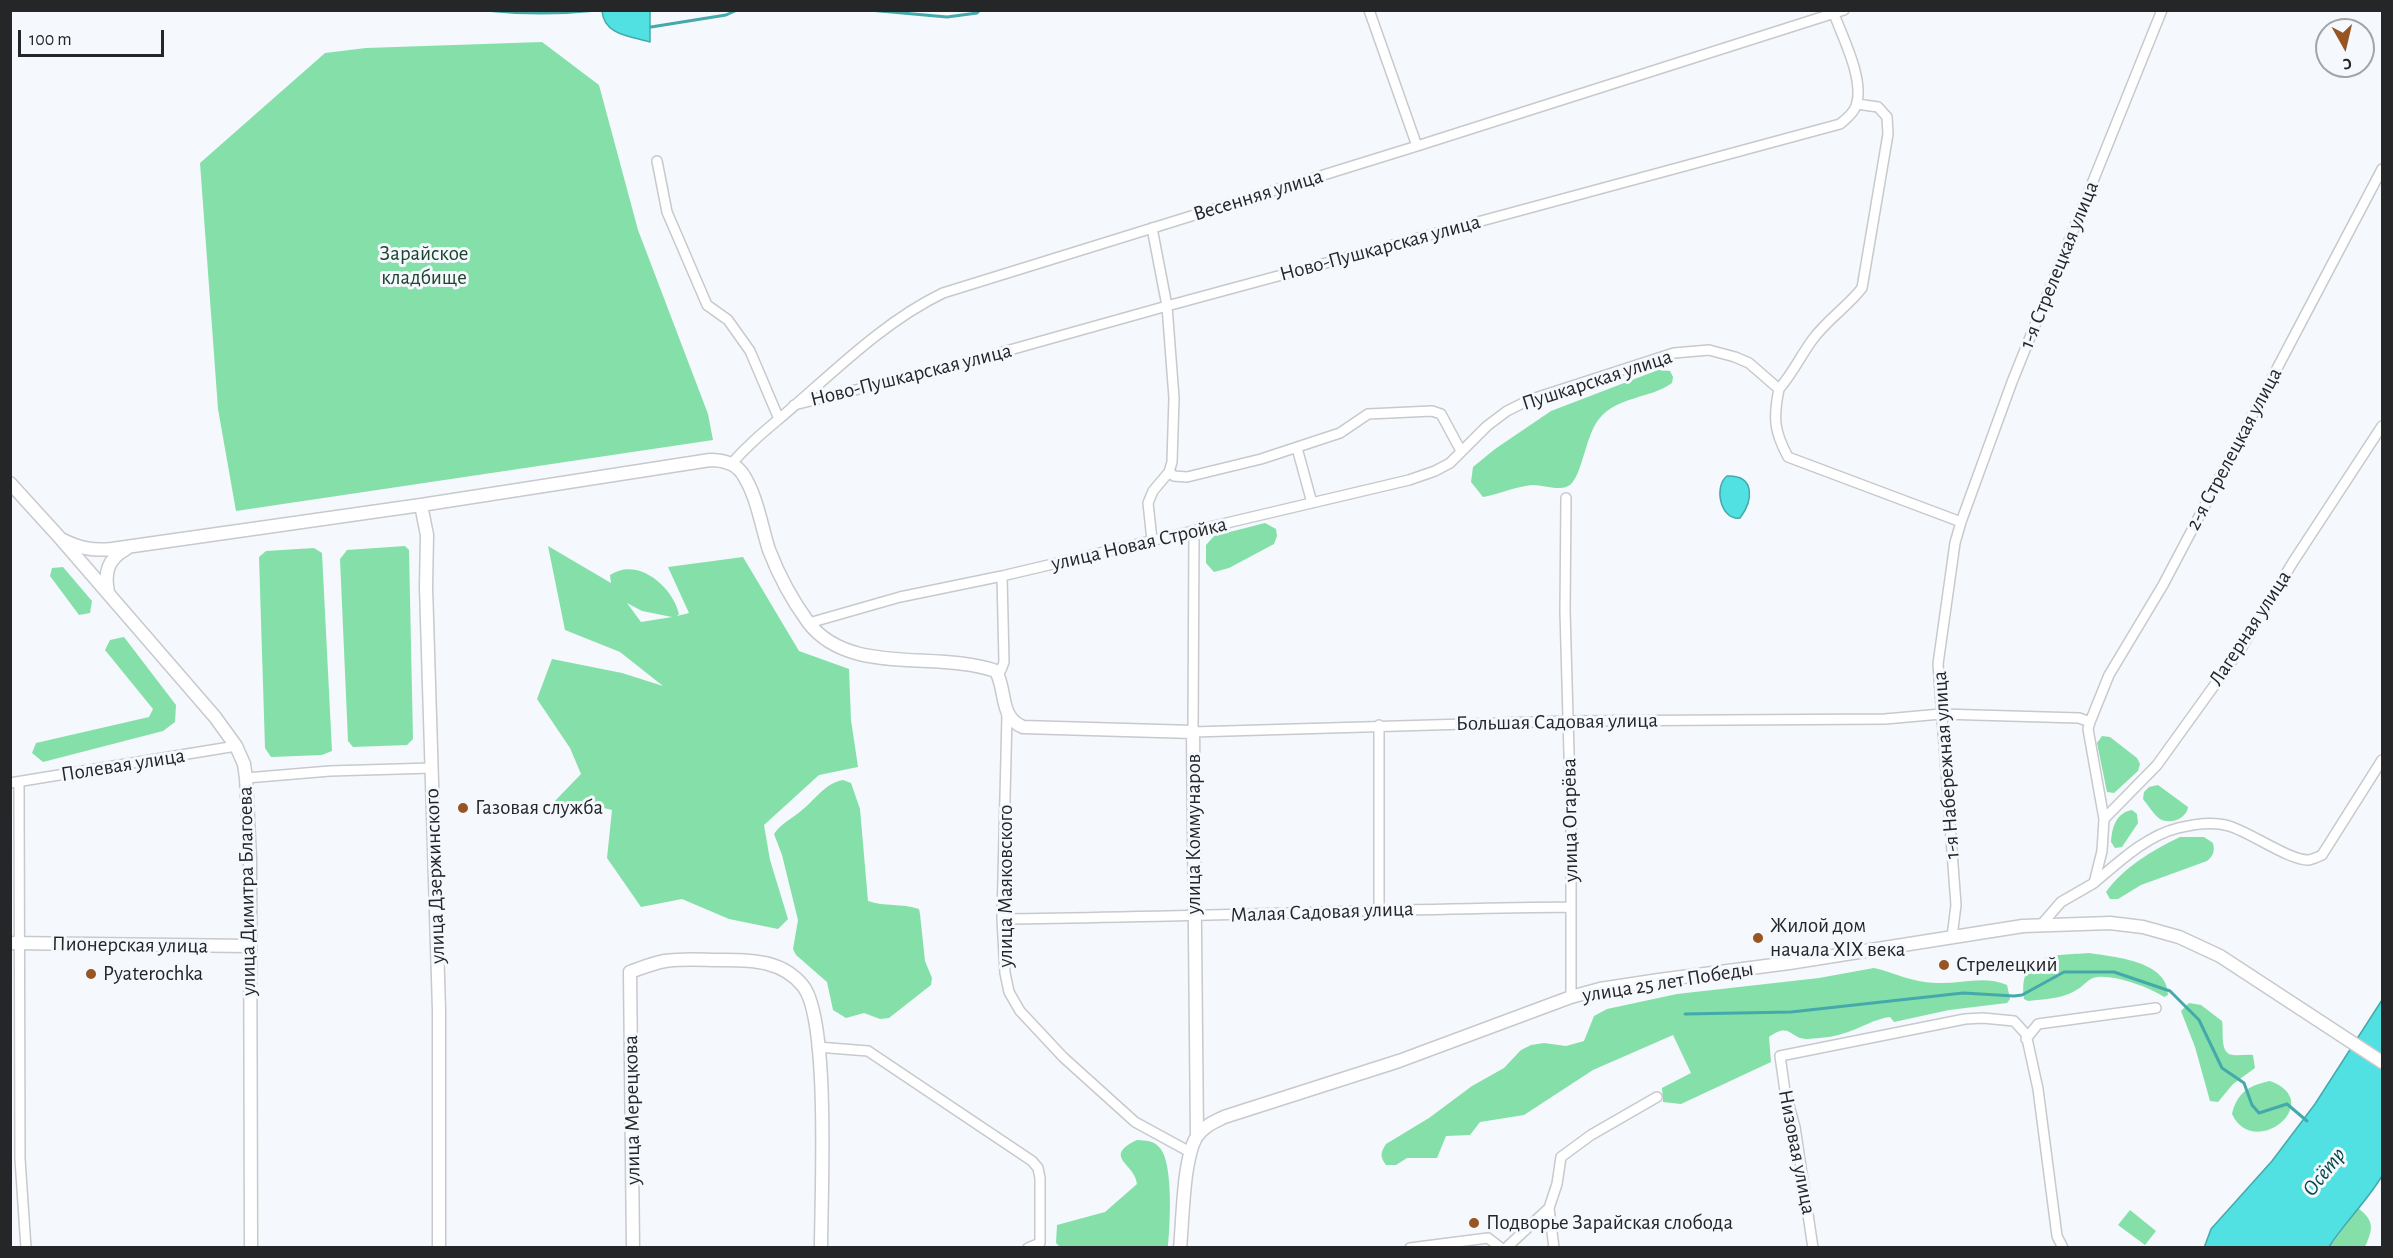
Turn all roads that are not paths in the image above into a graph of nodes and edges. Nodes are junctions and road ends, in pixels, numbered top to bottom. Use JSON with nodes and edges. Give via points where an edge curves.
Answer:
{"nodes":[{"id":1,"x":1369,"y":10,"type":"edge"},
{"id":2,"x":1839,"y":12,"type":"edge"},
{"id":3,"x":2158,"y":12,"type":"edge"},
{"id":4,"x":1857,"y":104,"type":"junction"},
{"id":5,"x":1418,"y":146,"type":"junction"},
{"id":6,"x":657,"y":161,"type":"dead end"},
{"id":7,"x":2382,"y":169,"type":"edge"},
{"id":8,"x":1152,"y":228,"type":"junction"},
{"id":9,"x":1167,"y":306,"type":"junction"},
{"id":10,"x":1779,"y":389,"type":"junction"},
{"id":11,"x":794,"y":405,"type":"junction"},
{"id":12,"x":779,"y":419,"type":"junction"},
{"id":13,"x":2382,"y":426,"type":"edge"},
{"id":14,"x":1297,"y":448,"type":"junction"},
{"id":15,"x":1461,"y":451,"type":"junction"},
{"id":16,"x":731,"y":464,"type":"junction"},
{"id":17,"x":1169,"y":472,"type":"junction"},
{"id":18,"x":10,"y":483,"type":"edge"},
{"id":19,"x":1566,"y":498,"type":"dead end"},
{"id":20,"x":1312,"y":503,"type":"junction"},
{"id":21,"x":421,"y":505,"type":"junction"},
{"id":22,"x":1960,"y":522,"type":"junction"},
{"id":23,"x":1194,"y":531,"type":"junction"},
{"id":24,"x":62,"y":538,"type":"junction"},
{"id":25,"x":1152,"y":540,"type":"junction"},
{"id":26,"x":130,"y":547,"type":"junction"},
{"id":27,"x":1002,"y":576,"type":"junction"},
{"id":28,"x":108,"y":593,"type":"junction"},
{"id":29,"x":809,"y":623,"type":"junction"},
{"id":30,"x":996,"y":671,"type":"junction"},
{"id":31,"x":1941,"y":714,"type":"junction"},
{"id":32,"x":1007,"y":715,"type":"junction"},
{"id":33,"x":1568,"y":721,"type":"junction"},
{"id":34,"x":1378,"y":725,"type":"junction"},
{"id":35,"x":2089,"y":726,"type":"junction"},
{"id":36,"x":1193,"y":732,"type":"junction"},
{"id":37,"x":236,"y":746,"type":"junction"},
{"id":38,"x":2382,"y":760,"type":"edge"},
{"id":39,"x":432,"y":768,"type":"junction"},
{"id":40,"x":246,"y":778,"type":"junction"},
{"id":41,"x":15,"y":782,"type":"edge"},
{"id":42,"x":2104,"y":819,"type":"junction"},
{"id":43,"x":2094,"y":883,"type":"junction"},
{"id":44,"x":1570,"y":907,"type":"junction"},
{"id":45,"x":1379,"y":909,"type":"junction"},
{"id":46,"x":1195,"y":917,"type":"junction"},
{"id":47,"x":1002,"y":919,"type":"junction"},
{"id":48,"x":2041,"y":925,"type":"junction"},
{"id":49,"x":1952,"y":937,"type":"junction"},
{"id":50,"x":15,"y":943,"type":"edge"},
{"id":51,"x":249,"y":946,"type":"junction"},
{"id":52,"x":1571,"y":997,"type":"junction"},
{"id":53,"x":2156,"y":1008,"type":"dead end"},
{"id":54,"x":2026,"y":1036,"type":"junction"},
{"id":55,"x":817,"y":1047,"type":"junction"},
{"id":56,"x":2382,"y":1062,"type":"edge"},
{"id":57,"x":1657,"y":1097,"type":"dead end"},
{"id":58,"x":1197,"y":1136,"type":"junction"},
{"id":59,"x":1190,"y":1152,"type":"junction"},
{"id":60,"x":1549,"y":1208,"type":"junction"},
{"id":61,"x":1042,"y":1245,"type":"edge"},
{"id":62,"x":26,"y":1248,"type":"edge"},
{"id":63,"x":251,"y":1248,"type":"edge"},
{"id":64,"x":439,"y":1248,"type":"edge"},
{"id":65,"x":633,"y":1248,"type":"edge"},
{"id":66,"x":821,"y":1248,"type":"edge"},
{"id":67,"x":1028,"y":1248,"type":"edge"},
{"id":68,"x":1180,"y":1248,"type":"edge"},
{"id":69,"x":1410,"y":1248,"type":"edge"},
{"id":70,"x":1504,"y":1248,"type":"edge"},
{"id":71,"x":1554,"y":1248,"type":"edge"},
{"id":72,"x":1813,"y":1248,"type":"edge"},
{"id":73,"x":2063,"y":1248,"type":"edge"}],
"edges":[{"from":1,"to":5,"type":"street"},
{"from":2,"to":4,"type":"street","via":[[1857,78]]},
{"from":2,"to":5,"type":"street","name":"Весенняя улица"},
{"from":3,"to":22,"type":"street","name":"1-я Стрелецкая улица"},
{"from":4,"to":9,"type":"street","name":"Ново-Пушкарская улица","via":[[1840,124]]},
{"from":4,"to":10,"type":"street","via":[[1878,107],[1887,117],[1888,134],[1862,288],[1814,338]]},
{"from":5,"to":8,"type":"street","name":"Весенняя улица"},
{"from":6,"to":12,"type":"street","via":[[667,212],[707,305],[728,320],[750,351]]},
{"from":7,"to":35,"type":"street","name":"2-я Стрелецкая улица","via":[[2163,585],[2109,675]]},
{"from":8,"to":9,"type":"street"},
{"from":8,"to":11,"type":"street","name":"Весенняя улица","via":[[944,293],[906,313]]},
{"from":9,"to":11,"type":"street","name":"Ново-Пушкарская улица","via":[[949,368]]},
{"from":9,"to":17,"type":"street","via":[[1174,398]]},
{"from":10,"to":15,"type":"street","name":"Пушкарская улица","via":[[1749,363],[1734,357],[1709,350],[1674,352],[1530,400],[1507,411]]},
{"from":10,"to":22,"type":"street","via":[[1774,420],[1788,457]]},
{"from":11,"to":12,"type":"street","name":"Весенняя улица"},
{"from":12,"to":16,"type":"street","name":"Весенняя улица","via":[[752,440]]},
{"from":13,"to":42,"type":"street","name":"Лагерная улица","via":[[2242,646],[2157,765]]},
{"from":14,"to":15,"type":"street","via":[[1340,433],[1368,414],[1432,411],[1441,414]]},
{"from":14,"to":17,"type":"street","via":[[1187,477]]},
{"from":14,"to":20,"type":"street"},
{"from":15,"to":20,"type":"street","name":"улица Новая Стройка","via":[[1435,471]]},
{"from":16,"to":21,"type":"street","via":[[710,460]]},
{"from":16,"to":29,"type":"street","via":[[747,484],[770,550]]},
{"from":17,"to":25,"type":"street","via":[[1148,503]]},
{"from":18,"to":24,"type":"street","name":"улица Димитра Благоева"},
{"from":19,"to":33,"type":"street","name":"улица Огарёва"},
{"from":20,"to":23,"type":"street","name":"улица Новая Стройка"},
{"from":21,"to":26,"type":"street"},
{"from":21,"to":39,"type":"street","name":"улица Дзержинского","via":[[427,535]]},
{"from":22,"to":31,"type":"street","name":"1-я Набережная улица","via":[[1938,664]]},
{"from":23,"to":25,"type":"street","name":"улица Новая Стройка"},
{"from":23,"to":36,"type":"street","name":"улица Коммунаров"},
{"from":24,"to":26,"type":"street","via":[[93,550]]},
{"from":24,"to":28,"type":"street","name":"улица Димитра Благоева"},
{"from":25,"to":27,"type":"street","name":"улица Новая Стройка"},
{"from":26,"to":28,"type":"street","via":[[108,565]]},
{"from":27,"to":29,"type":"street","name":"улица Новая Стройка","via":[[900,597]]},
{"from":27,"to":30,"type":"street","via":[[1004,662],[1001,670]]},
{"from":28,"to":37,"type":"street","name":"улица Димитра Благоева"},
{"from":29,"to":30,"type":"street","via":[[833,645],[856,654],[954,662]]},
{"from":30,"to":32,"type":"street"},
{"from":31,"to":33,"type":"street","name":"Большая Садовая улица"},
{"from":31,"to":35,"type":"street","name":"Большая Садовая улица","via":[[2079,718]]},
{"from":31,"to":49,"type":"street","name":"1-я Набережная улица","via":[[1956,905]]},
{"from":32,"to":36,"type":"street","name":"Большая Садовая улица","via":[[1023,727]]},
{"from":32,"to":47,"type":"street","name":"улица Маяковского"},
{"from":33,"to":34,"type":"street","name":"Большая Садовая улица"},
{"from":33,"to":44,"type":"street","name":"улица Огарёва"},
{"from":34,"to":36,"type":"street","name":"Большая Садовая улица"},
{"from":34,"to":45,"type":"street"},
{"from":35,"to":42,"type":"street"},
{"from":36,"to":46,"type":"street","name":"улица Коммунаров"},
{"from":37,"to":40,"type":"street","name":"улица Димитра Благоева"},
{"from":37,"to":41,"type":"street","name":"Полевая улица"},
{"from":38,"to":43,"type":"street","via":[[2322,855],[2311,860],[2292,856],[2228,825],[2212,823],[2177,828],[2134,850]]},
{"from":39,"to":40,"type":"street"},
{"from":39,"to":64,"type":"street","name":"улица Дзержинского","via":[[439,1010]]},
{"from":40,"to":51,"type":"street","name":"улица Димитра Благоева"},
{"from":41,"to":50,"type":"street"},
{"from":42,"to":43,"type":"street"},
{"from":43,"to":48,"type":"street","via":[[2061,902]]},
{"from":44,"to":45,"type":"street","name":"Малая Садовая улица"},
{"from":44,"to":52,"type":"street","name":"улица Огарёва"},
{"from":45,"to":46,"type":"street","name":"Малая Садовая улица"},
{"from":46,"to":47,"type":"street","name":"Малая Садовая улица"},
{"from":46,"to":58,"type":"street","name":"улица Коммунаров"},
{"from":47,"to":59,"type":"street","name":"улица Маяковского","via":[[1005,973],[1009,992],[1020,1011],[1063,1057],[1136,1122]]},
{"from":48,"to":49,"type":"street","name":"улица 25 лет Победы"},
{"from":48,"to":56,"type":"street","name":"улица 25 лет Победы","via":[[2110,923],[2179,937],[2220,956]]},
{"from":49,"to":52,"type":"street","name":"улица 25 лет Победы","via":[[1600,989]]},
{"from":50,"to":51,"type":"street","name":"Пионерская улица"},
{"from":50,"to":62,"type":"street"},
{"from":51,"to":63,"type":"street","name":"улица Димитра Благоева"},
{"from":52,"to":58,"type":"street","name":"улица 25 лет Победы","via":[[1399,1061],[1224,1117],[1205,1126]]},
{"from":53,"to":54,"type":"street","via":[[2038,1024]]},
{"from":54,"to":72,"type":"street","name":"Низовая улица","via":[[2014,1021],[1965,1019],[1780,1056]]},
{"from":54,"to":73,"type":"street","via":[[2038,1089],[2057,1236]]},
{"from":55,"to":61,"type":"street","via":[[868,1051],[1032,1161],[1040,1178]]},
{"from":55,"to":65,"type":"street","name":"улица Мерецкова","via":[[813,1005],[803,987],[771,963],[664,961],[630,972]]},
{"from":55,"to":66,"type":"street","via":[[822,1094]]},
{"from":57,"to":60,"type":"street","via":[[1561,1157]]},
{"from":58,"to":59,"type":"street"},
{"from":59,"to":68,"type":"street"},
{"from":60,"to":70,"type":"street"},
{"from":60,"to":71,"type":"street"},
{"from":61,"to":67,"type":"street"},
{"from":69,"to":70,"type":"street","via":[[1488,1238]]}]}
